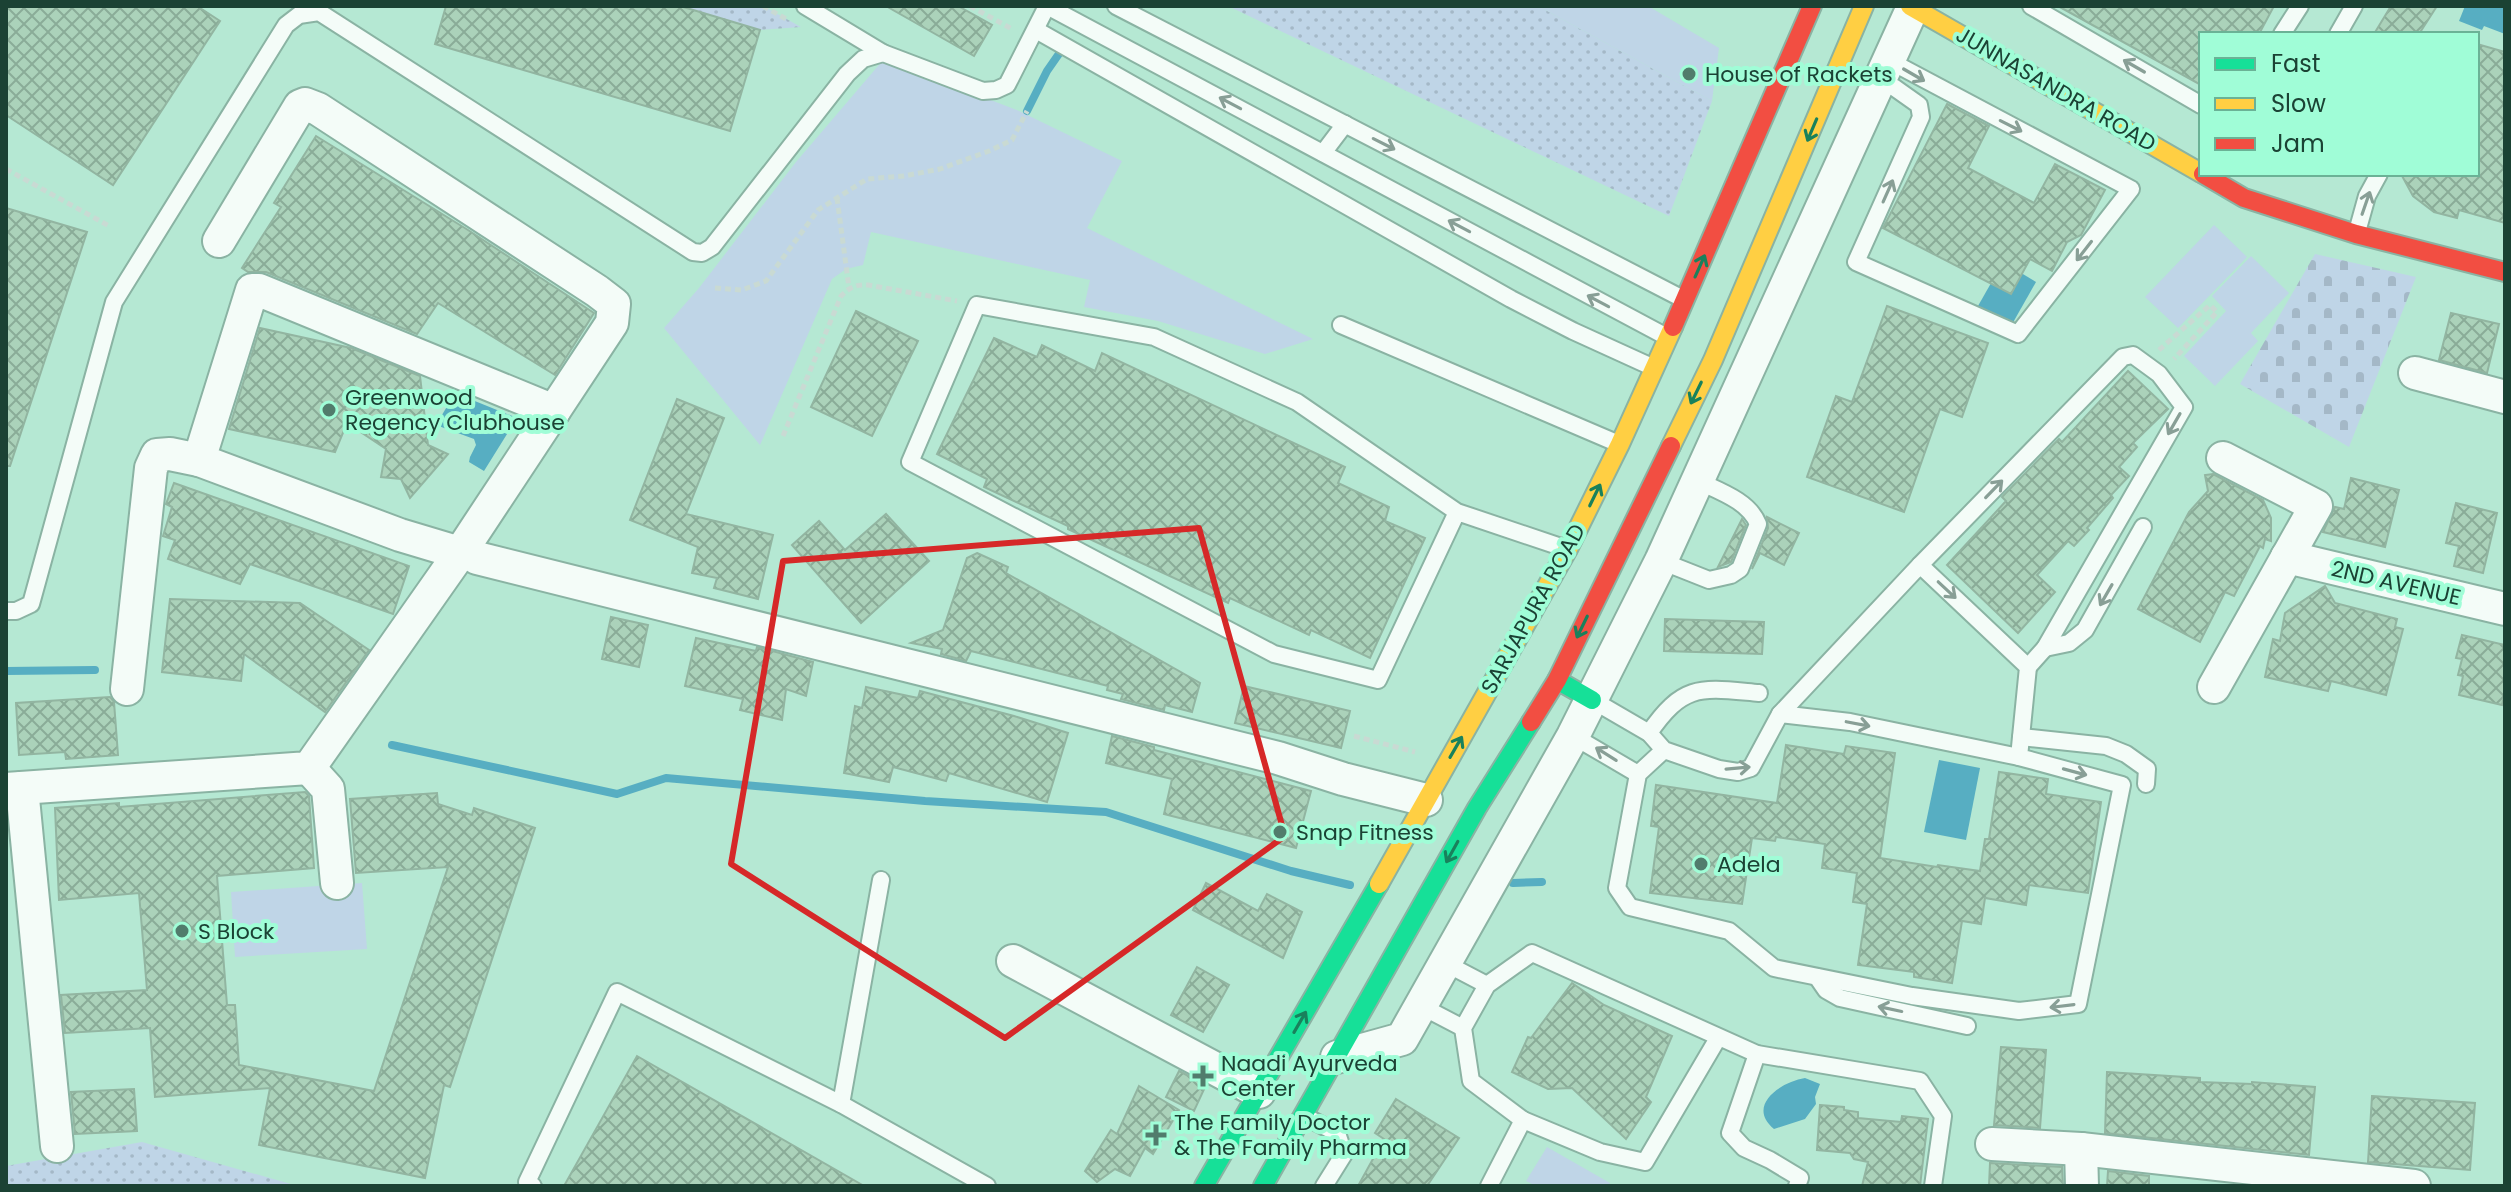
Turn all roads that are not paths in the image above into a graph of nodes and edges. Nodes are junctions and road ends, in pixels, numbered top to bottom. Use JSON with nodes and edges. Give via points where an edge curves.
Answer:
{"nodes":[{"id":1,"x":805,"y":6,"type":"edge"},
{"id":2,"x":1047,"y":6,"type":"edge"},
{"id":3,"x":1116,"y":6,"type":"edge"},
{"id":4,"x":1812,"y":6,"type":"edge"},
{"id":5,"x":1864,"y":6,"type":"edge"},
{"id":6,"x":2031,"y":6,"type":"edge"},
{"id":7,"x":2300,"y":6,"type":"edge"},
{"id":8,"x":2354,"y":6,"type":"edge"},
{"id":9,"x":1911,"y":7,"type":"edge"},
{"id":10,"x":1036,"y":30,"type":"junction"},
{"id":11,"x":2283,"y":32,"type":"edge"},
{"id":12,"x":2339,"y":32,"type":"edge"},
{"id":13,"x":883,"y":53,"type":"junction"},
{"id":14,"x":1883,"y":70,"type":"junction"},
{"id":15,"x":2199,"y":104,"type":"edge"},
{"id":16,"x":1345,"y":124,"type":"junction"},
{"id":17,"x":1323,"y":153,"type":"junction"},
{"id":18,"x":2199,"y":171,"type":"edge"},
{"id":19,"x":2209,"y":176,"type":"edge"},
{"id":20,"x":2378,"y":176,"type":"edge"},
{"id":21,"x":2356,"y":234,"type":"junction"},
{"id":22,"x":219,"y":241,"type":"dead end"},
{"id":23,"x":2505,"y":272,"type":"edge"},
{"id":24,"x":1691,"y":303,"type":"junction"},
{"id":25,"x":1341,"y":325,"type":"dead end"},
{"id":26,"x":1673,"y":340,"type":"junction"},
{"id":27,"x":1654,"y":368,"type":"junction"},
{"id":28,"x":2415,"y":373,"type":"dead end"},
{"id":29,"x":2505,"y":397,"type":"edge"},
{"id":30,"x":554,"y":411,"type":"junction"},
{"id":31,"x":1620,"y":444,"type":"junction"},
{"id":32,"x":2223,"y":458,"type":"dead end"},
{"id":33,"x":199,"y":460,"type":"junction"},
{"id":34,"x":1698,"y":481,"type":"junction"},
{"id":35,"x":1457,"y":512,"type":"junction"},
{"id":36,"x":2143,"y":527,"type":"dead end"},
{"id":37,"x":1568,"y":549,"type":"junction"},
{"id":38,"x":469,"y":556,"type":"junction"},
{"id":39,"x":2287,"y":557,"type":"junction"},
{"id":40,"x":1661,"y":561,"type":"junction"},
{"id":41,"x":1920,"y":565,"type":"junction"},
{"id":42,"x":2505,"y":609,"type":"edge"},
{"id":43,"x":6,"y":611,"type":"edge"},
{"id":44,"x":2045,"y":648,"type":"junction"},
{"id":45,"x":2028,"y":667,"type":"junction"},
{"id":46,"x":1557,"y":680,"type":"junction"},
{"id":47,"x":2214,"y":687,"type":"dead end"},
{"id":48,"x":127,"y":689,"type":"dead end"},
{"id":49,"x":1759,"y":693,"type":"dead end"},
{"id":50,"x":1592,"y":700,"type":"junction"},
{"id":51,"x":1780,"y":714,"type":"junction"},
{"id":52,"x":1649,"y":733,"type":"junction"},
{"id":53,"x":1573,"y":736,"type":"junction"},
{"id":54,"x":2021,"y":737,"type":"junction"},
{"id":55,"x":1664,"y":750,"type":"junction"},
{"id":56,"x":2019,"y":757,"type":"junction"},
{"id":57,"x":309,"y":768,"type":"junction"},
{"id":58,"x":1638,"y":774,"type":"junction"},
{"id":59,"x":2146,"y":784,"type":"dead end"},
{"id":60,"x":14,"y":789,"type":"edge"},
{"id":61,"x":1426,"y":800,"type":"junction"},
{"id":62,"x":881,"y":880,"type":"dead end"},
{"id":63,"x":337,"y":883,"type":"dead end"},
{"id":64,"x":1013,"y":961,"type":"dead end"},
{"id":65,"x":1445,"y":963,"type":"junction"},
{"id":66,"x":1817,"y":977,"type":"junction"},
{"id":67,"x":1487,"y":985,"type":"junction"},
{"id":68,"x":1421,"y":1006,"type":"junction"},
{"id":69,"x":1967,"y":1026,"type":"dead end"},
{"id":70,"x":1463,"y":1028,"type":"junction"},
{"id":71,"x":1718,"y":1038,"type":"junction"},
{"id":72,"x":1757,"y":1054,"type":"junction"},
{"id":73,"x":1337,"y":1057,"type":"junction"},
{"id":74,"x":1259,"y":1092,"type":"junction"},
{"id":75,"x":841,"y":1104,"type":"junction"},
{"id":76,"x":1304,"y":1116,"type":"junction"},
{"id":77,"x":1523,"y":1120,"type":"junction"},
{"id":78,"x":1992,"y":1144,"type":"dead end"},
{"id":79,"x":57,"y":1146,"type":"dead end"},
{"id":80,"x":2081,"y":1149,"type":"junction"},
{"id":81,"x":1265,"y":1183,"type":"edge"},
{"id":82,"x":980,"y":1185,"type":"edge"},
{"id":83,"x":533,"y":1186,"type":"edge"},
{"id":84,"x":1204,"y":1186,"type":"edge"},
{"id":85,"x":1286,"y":1186,"type":"edge"},
{"id":86,"x":1324,"y":1186,"type":"edge"},
{"id":87,"x":1489,"y":1186,"type":"edge"},
{"id":88,"x":1797,"y":1186,"type":"edge"},
{"id":89,"x":1933,"y":1186,"type":"edge"},
{"id":90,"x":2082,"y":1186,"type":"edge"},
{"id":91,"x":2414,"y":1186,"type":"edge"}],
"edges":[{"from":1,"to":13,"type":"lane"},
{"from":2,"to":10,"type":"lane"},
{"from":17,"to":2,"type":"lane","one_way":true},
{"from":3,"to":16,"type":"lane"},
{"from":24,"to":4,"type":"main road","name":"SARJAPURA ROAD","one_way":true},
{"from":5,"to":46,"type":"main road","one_way":true},
{"from":15,"to":6,"type":"lane","one_way":true},
{"from":7,"to":11,"type":"lane"},
{"from":8,"to":12,"type":"lane"},
{"from":9,"to":14,"type":"street"},
{"from":9,"to":18,"type":"main road","name":"JUNNASANDRA ROAD"},
{"from":10,"to":13,"type":"lane","via":[[1007,85],[996,90],[983,91]]},
{"from":10,"to":27,"type":"lane","via":[[1511,299]]},
{"from":13,"to":43,"type":"lane","via":[[863,59],[847,74],[702,253],[319,12],[299,15],[286,25],[114,302],[31,604]]},
{"from":14,"to":14,"type":"lane","one_way":true,"via":[[2131,189],[2018,334],[1856,262],[1921,117],[1919,105],[1895,88]]},
{"from":14,"to":34,"type":"street"},
{"from":16,"to":17,"type":"lane"},
{"from":16,"to":24,"type":"lane","one_way":true},
{"from":26,"to":17,"type":"lane","one_way":true},
{"from":19,"to":21,"type":"main road","name":"JUNNASANDRA ROAD"},
{"from":21,"to":20,"type":"lane","one_way":true},
{"from":21,"to":23,"type":"main road","name":"JUNNASANDRA ROAD"},
{"from":22,"to":30,"type":"street","via":[[300,106],[318,109],[614,304],[612,323]]},
{"from":24,"to":26,"type":"main road","name":"SARJAPURA ROAD"},
{"from":25,"to":31,"type":"lane"},
{"from":26,"to":27,"type":"main road","name":"SARJAPURA ROAD"},
{"from":27,"to":31,"type":"main road","name":"SARJAPURA ROAD"},
{"from":28,"to":29,"type":"street"},
{"from":30,"to":33,"type":"street","via":[[256,289],[250,293]]},
{"from":30,"to":38,"type":"street"},
{"from":37,"to":31,"type":"main road","name":"SARJAPURA ROAD","one_way":true},
{"from":32,"to":39,"type":"street","via":[[2316,506]]},
{"from":33,"to":38,"type":"street"},
{"from":33,"to":48,"type":"street","via":[[157,455],[151,468]]},
{"from":34,"to":40,"type":"street"},
{"from":34,"to":40,"type":"lane","via":[[1755,515],[1758,524],[1740,569],[1709,580]]},
{"from":35,"to":35,"type":"lane","via":[[1378,680],[1274,654],[910,462],[977,305],[1154,337],[1297,402]]},
{"from":35,"to":37,"type":"lane"},
{"from":36,"to":44,"type":"lane","one_way":true,"via":[[2085,630],[2069,643]]},
{"from":61,"to":37,"type":"main road","name":"SARJAPURA ROAD","one_way":true},
{"from":38,"to":57,"type":"street"},
{"from":38,"to":61,"type":"street","via":[[1263,754]]},
{"from":39,"to":42,"type":"street","name":"2ND AVENUE"},
{"from":39,"to":47,"type":"street"},
{"from":40,"to":50,"type":"street"},
{"from":41,"to":44,"type":"lane","one_way":true,"via":[[2123,357],[2133,355],[2159,374],[2184,407]]},
{"from":41,"to":45,"type":"lane","one_way":true},
{"from":41,"to":51,"type":"lane"},
{"from":44,"to":45,"type":"lane"},
{"from":45,"to":54,"type":"lane"},
{"from":46,"to":50,"type":"main road"},
{"from":46,"to":73,"type":"main road","one_way":true,"via":[[1477,808]]},
{"from":49,"to":52,"type":"lane","via":[[1707,688],[1682,696]]},
{"from":50,"to":52,"type":"lane"},
{"from":50,"to":53,"type":"street"},
{"from":55,"to":51,"type":"lane","one_way":true,"via":[[1719,769],[1751,768]]},
{"from":51,"to":56,"type":"lane","one_way":true,"via":[[1850,722]]},
{"from":52,"to":55,"type":"lane"},
{"from":58,"to":53,"type":"lane","one_way":true},
{"from":53,"to":65,"type":"street"},
{"from":54,"to":56,"type":"lane"},
{"from":54,"to":59,"type":"lane","via":[[2106,746],[2147,769]]},
{"from":55,"to":58,"type":"lane"},
{"from":56,"to":66,"type":"lane","one_way":true,"via":[[2122,785],[2078,1004],[2019,1011]]},
{"from":57,"to":60,"type":"street"},
{"from":57,"to":63,"type":"street","via":[[328,789]]},
{"from":58,"to":66,"type":"lane","via":[[1617,888],[1630,907],[1729,931],[1774,968]]},
{"from":60,"to":79,"type":"street"},
{"from":74,"to":61,"type":"main road","name":"SARJAPURA ROAD","one_way":true},
{"from":62,"to":75,"type":"lane"},
{"from":64,"to":74,"type":"street"},
{"from":65,"to":67,"type":"lane"},
{"from":65,"to":68,"type":"street"},
{"from":69,"to":66,"type":"lane","one_way":true,"via":[[1840,998]]},
{"from":67,"to":70,"type":"lane"},
{"from":67,"to":71,"type":"lane","via":[[1532,953]]},
{"from":68,"to":70,"type":"lane"},
{"from":68,"to":73,"type":"street","via":[[1402,1039]]},
{"from":70,"to":77,"type":"lane","via":[[1471,1081]]},
{"from":71,"to":72,"type":"lane"},
{"from":71,"to":77,"type":"lane","via":[[1645,1162],[1600,1152]]},
{"from":72,"to":88,"type":"lane","via":[[1730,1133],[1744,1148],[1800,1178]]},
{"from":72,"to":89,"type":"lane","via":[[1920,1081],[1943,1116]]},
{"from":73,"to":76,"type":"main road"},
{"from":74,"to":84,"type":"main road","name":"SARJAPURA ROAD"},
{"from":75,"to":82,"type":"lane"},
{"from":75,"to":83,"type":"lane","via":[[617,992],[527,1182]]},
{"from":76,"to":81,"type":"main road"},
{"from":76,"to":86,"type":"lane","via":[[1337,1133],[1344,1154]]},
{"from":77,"to":87,"type":"lane"},
{"from":78,"to":80,"type":"street"},
{"from":80,"to":90,"type":"street"},
{"from":80,"to":91,"type":"street"},
{"from":81,"to":85,"type":"lane"}]}
